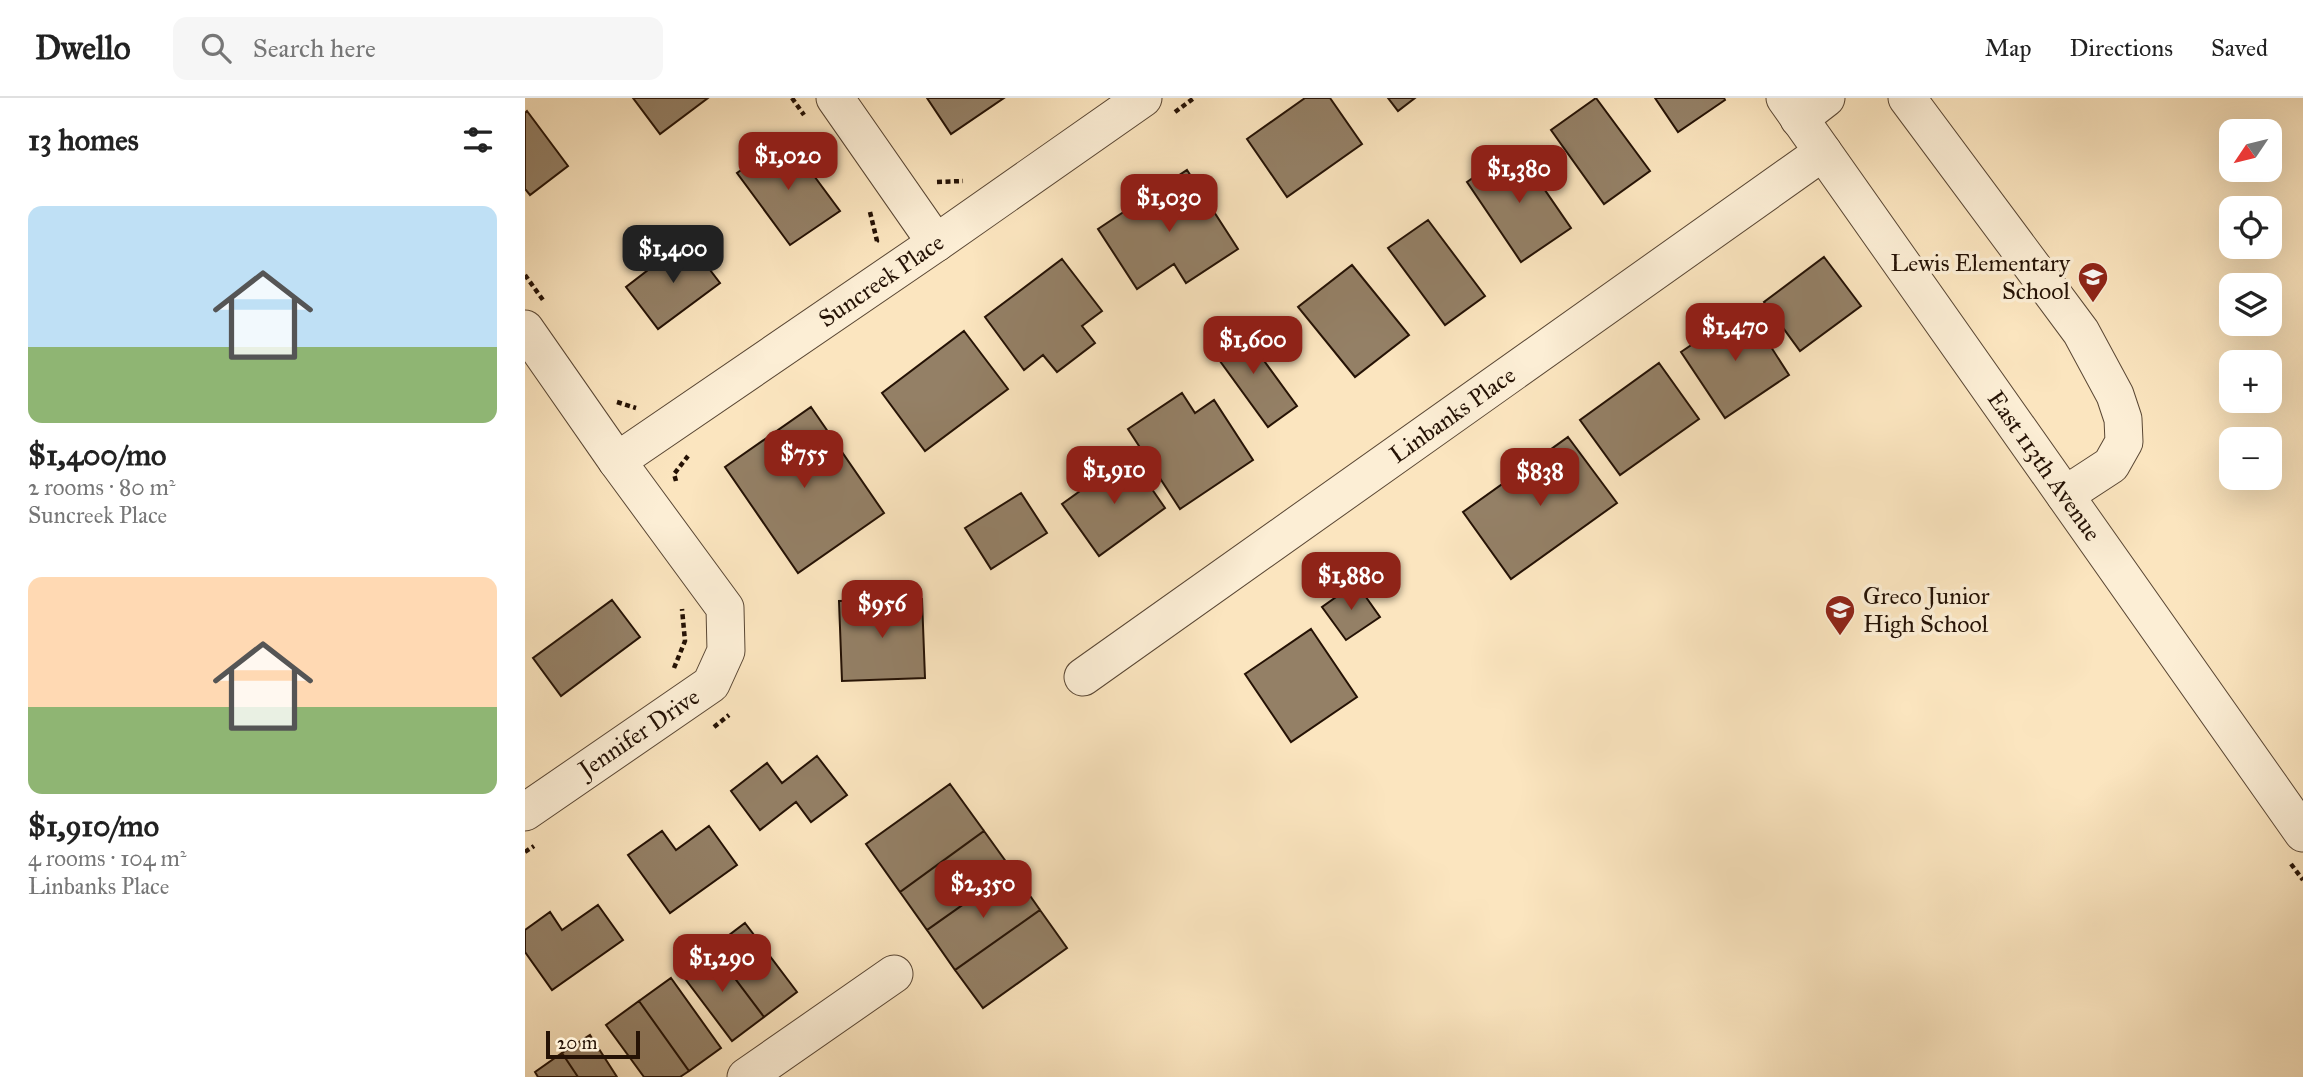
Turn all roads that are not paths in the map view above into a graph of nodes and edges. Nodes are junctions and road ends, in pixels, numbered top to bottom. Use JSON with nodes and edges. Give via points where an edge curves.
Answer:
{"nodes":[{"id":1,"x":1907,"y":98,"type":"edge"},
{"id":2,"x":1803,"y":105,"type":"edge"},
{"id":3,"x":1157,"y":106,"type":"edge"},
{"id":4,"x":821,"y":109,"type":"edge"},
{"id":5,"x":1823,"y":152,"type":"junction"},
{"id":6,"x":936,"y":243,"type":"junction"},
{"id":7,"x":525,"y":329,"type":"edge"},
{"id":8,"x":617,"y":461,"type":"junction"},
{"id":9,"x":2065,"y":495,"type":"junction"},
{"id":10,"x":1083,"y":677,"type":"dead end"},
{"id":11,"x":531,"y":828,"type":"edge"},
{"id":12,"x":2303,"y":832,"type":"edge"},
{"id":13,"x":894,"y":974,"type":"dead end"},
{"id":14,"x":745,"y":1077,"type":"edge"}],
"edges":[{"from":1,"to":9,"type":"street","via":[[2081,332],[2115,395],[2124,442],[2111,465]]},
{"from":2,"to":5,"type":"street","name":"East 113th Avenue"},
{"from":3,"to":6,"type":"street","name":"Suncreek Place"},
{"from":4,"to":6,"type":"street"},
{"from":5,"to":9,"type":"street","name":"East 113th Avenue"},
{"from":5,"to":10,"type":"street","name":"Linbanks Place"},
{"from":6,"to":8,"type":"street","name":"Suncreek Place"},
{"from":7,"to":8,"type":"street","name":"Jennifer Drive"},
{"from":8,"to":11,"type":"street","name":"Jennifer Drive","via":[[725,608],[726,651],[711,684]]},
{"from":9,"to":12,"type":"street","name":"East 113th Avenue"},
{"from":13,"to":14,"type":"street"}]}
